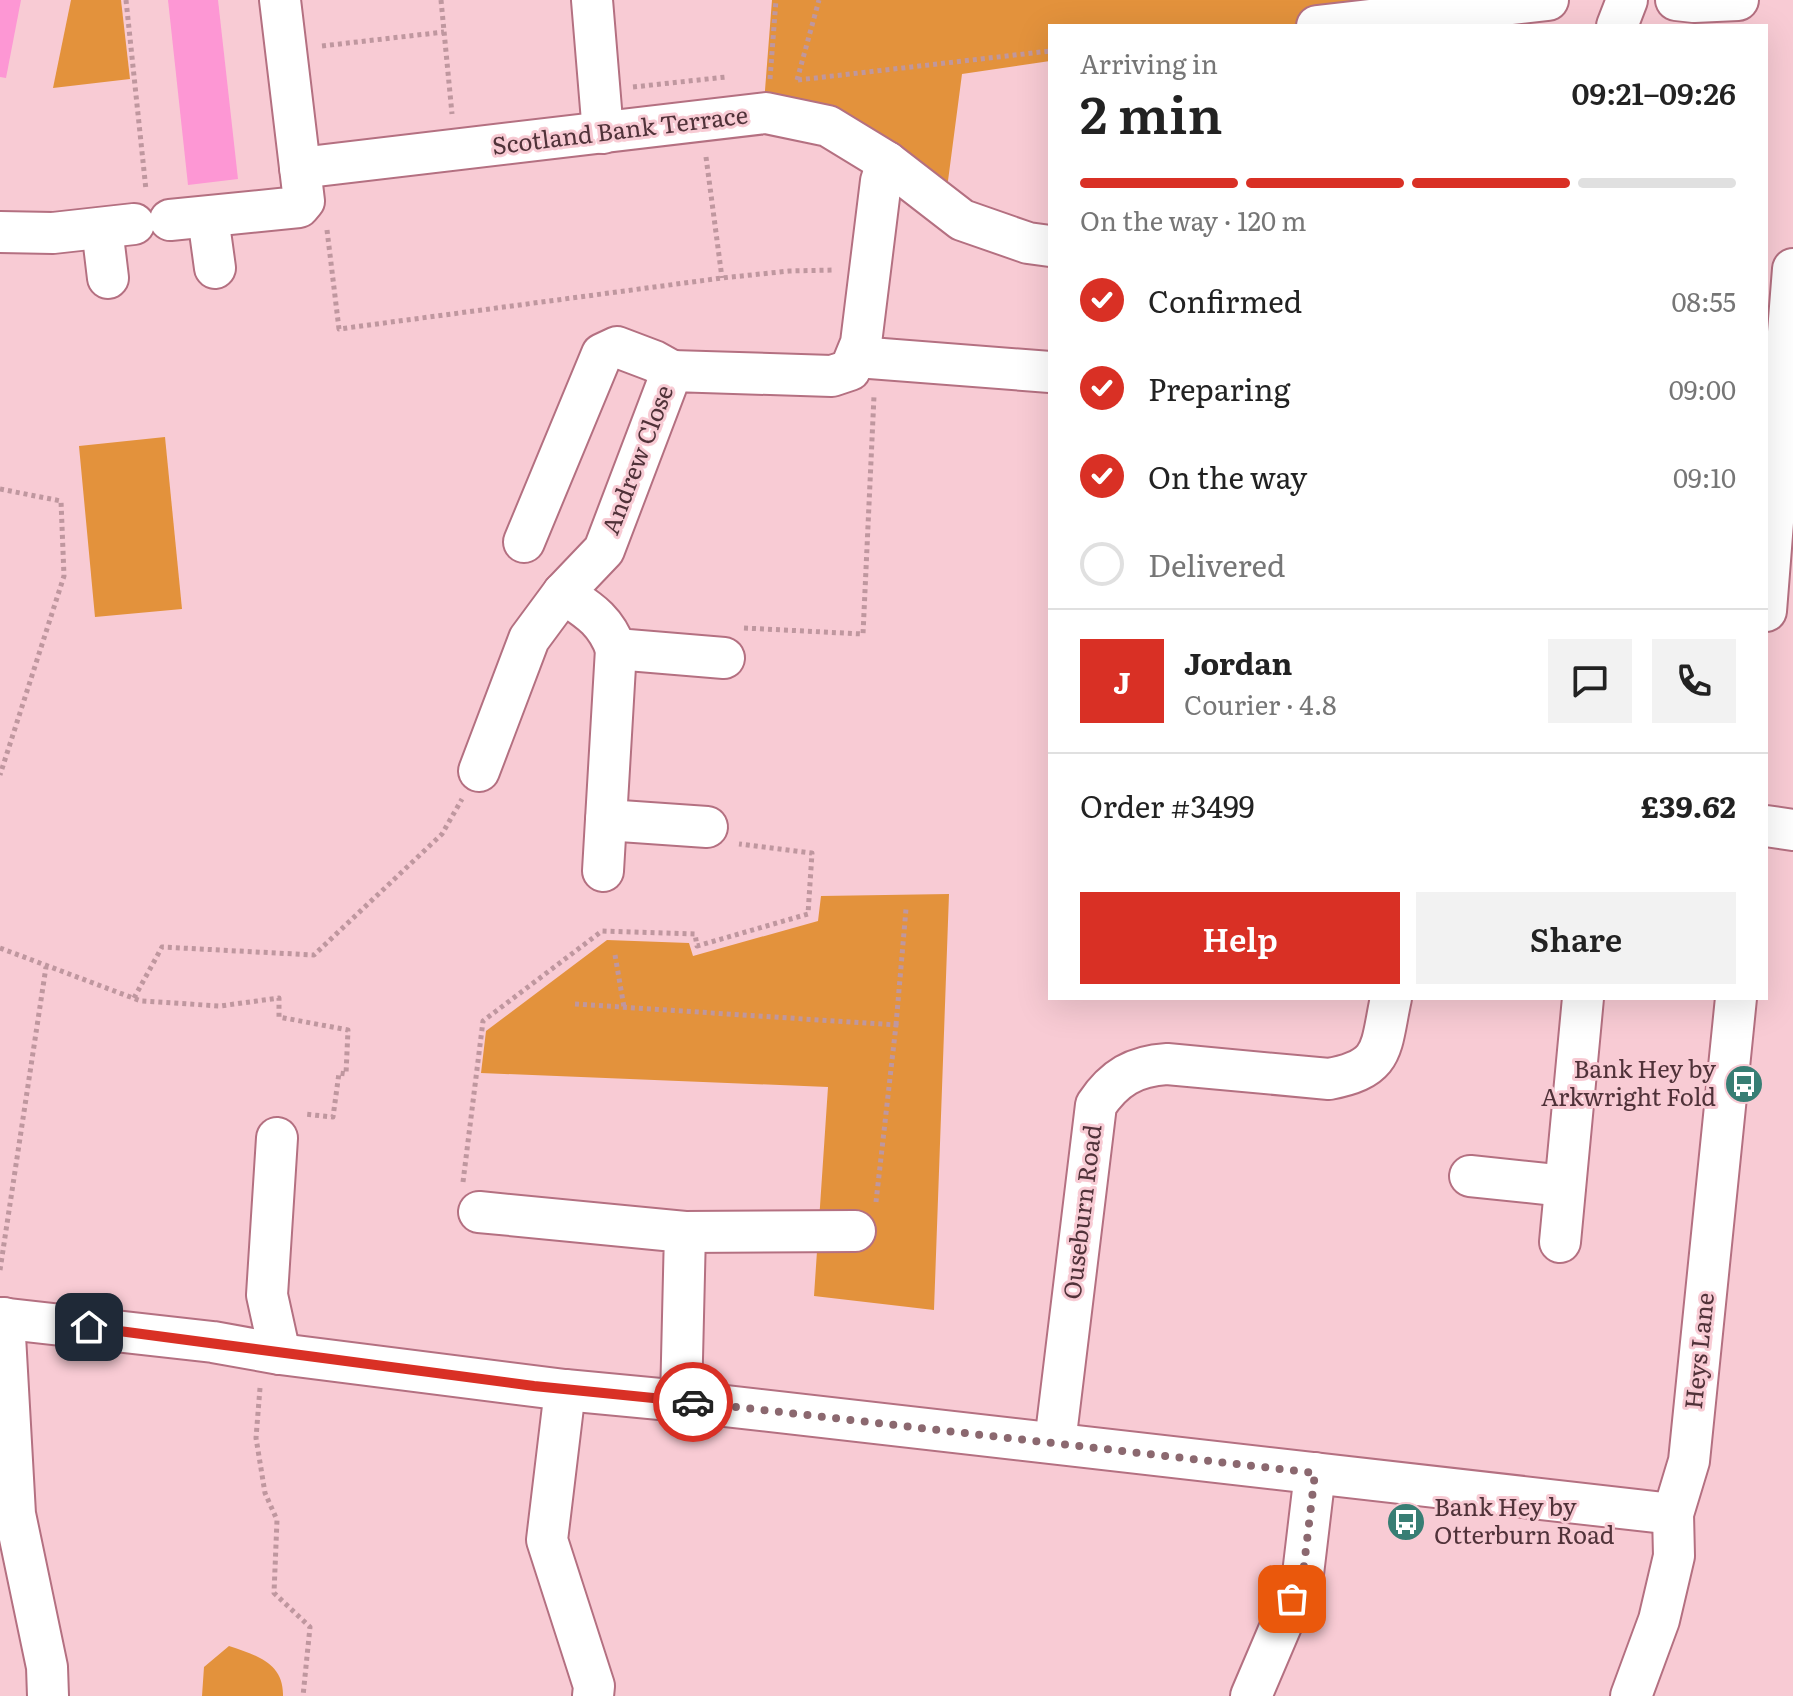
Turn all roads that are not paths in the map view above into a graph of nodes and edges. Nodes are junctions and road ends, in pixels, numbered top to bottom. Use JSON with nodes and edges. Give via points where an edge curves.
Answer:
{"nodes":[{"id":1,"x":280,"y":0,"type":"edge"},
{"id":2,"x":592,"y":0,"type":"edge"},
{"id":3,"x":1548,"y":0,"type":"edge"},
{"id":4,"x":1627,"y":0,"type":"edge"},
{"id":5,"x":1676,"y":0,"type":"edge"},
{"id":6,"x":1738,"y":0,"type":"edge"},
{"id":7,"x":1335,"y":24,"type":"edge"},
{"id":8,"x":1618,"y":24,"type":"edge"},
{"id":9,"x":1669,"y":24,"type":"edge"},
{"id":10,"x":603,"y":133,"type":"junction"},
{"id":11,"x":887,"y":162,"type":"junction"},
{"id":12,"x":300,"y":186,"type":"junction"},
{"id":13,"x":152,"y":216,"type":"junction"},
{"id":14,"x":0,"y":232,"type":"edge"},
{"id":15,"x":1048,"y":246,"type":"edge"},
{"id":16,"x":215,"y":268,"type":"dead end"},
{"id":17,"x":108,"y":278,"type":"dead end"},
{"id":18,"x":1783,"y":282,"type":"edge"},
{"id":19,"x":866,"y":358,"type":"junction"},
{"id":20,"x":672,"y":371,"type":"junction"},
{"id":21,"x":1048,"y":372,"type":"edge"},
{"id":22,"x":524,"y":542,"type":"dead end"},
{"id":23,"x":1768,"y":562,"type":"edge"},
{"id":24,"x":563,"y":593,"type":"junction"},
{"id":25,"x":616,"y":649,"type":"junction"},
{"id":26,"x":724,"y":658,"type":"road end"},
{"id":27,"x":479,"y":771,"type":"road end"},
{"id":28,"x":606,"y":820,"type":"junction"},
{"id":29,"x":1768,"y":826,"type":"edge"},
{"id":30,"x":707,"y":827,"type":"road end"},
{"id":31,"x":1793,"y":830,"type":"edge"},
{"id":32,"x":603,"y":871,"type":"dead end"},
{"id":33,"x":1391,"y":1000,"type":"edge"},
{"id":34,"x":1583,"y":1000,"type":"edge"},
{"id":35,"x":1736,"y":1000,"type":"edge"},
{"id":36,"x":277,"y":1138,"type":"road end"},
{"id":37,"x":1470,"y":1176,"type":"dead end"},
{"id":38,"x":1565,"y":1186,"type":"junction"},
{"id":39,"x":479,"y":1212,"type":"road end"},
{"id":40,"x":855,"y":1231,"type":"road end"},
{"id":41,"x":685,"y":1232,"type":"junction"},
{"id":42,"x":1560,"y":1242,"type":"dead end"},
{"id":43,"x":2,"y":1318,"type":"edge"},
{"id":44,"x":271,"y":1353,"type":"junction"},
{"id":45,"x":565,"y":1390,"type":"junction"},
{"id":46,"x":681,"y":1401,"type":"junction"},
{"id":47,"x":1055,"y":1443,"type":"junction"},
{"id":48,"x":1315,"y":1473,"type":"junction"},
{"id":49,"x":1673,"y":1514,"type":"junction"},
{"id":50,"x":48,"y":1696,"type":"edge"},
{"id":51,"x":593,"y":1696,"type":"edge"},
{"id":52,"x":1251,"y":1696,"type":"edge"},
{"id":53,"x":1631,"y":1696,"type":"edge"}],
"edges":[{"from":1,"to":12,"type":"street"},
{"from":2,"to":10,"type":"street"},
{"from":3,"to":7,"type":"street"},
{"from":4,"to":8,"type":"street"},
{"from":5,"to":6,"type":"street"},
{"from":5,"to":9,"type":"street"},
{"from":10,"to":11,"type":"street","name":"Scotland Bank Terrace","via":[[766,113],[828,126]]},
{"from":10,"to":12,"type":"street","name":"Scotland Bank Terrace","via":[[456,150]]},
{"from":11,"to":15,"type":"street","name":"Scotland Bank Terrace","via":[[962,220]]},
{"from":11,"to":19,"type":"street","via":[[871,269]]},
{"from":12,"to":13,"type":"street","name":"Scotland Bank Terrace","via":[[299,207]]},
{"from":13,"to":14,"type":"street","name":"Scotland Bank Terrace","via":[[53,233]]},
{"from":13,"to":16,"type":"street"},
{"from":13,"to":17,"type":"street"},
{"from":18,"to":23,"type":"street"},
{"from":19,"to":20,"type":"street","name":"Andrew Close","via":[[832,376]]},
{"from":19,"to":21,"type":"street"},
{"from":20,"to":22,"type":"street","via":[[617,347],[602,354]]},
{"from":20,"to":24,"type":"street","name":"Andrew Close","via":[[604,550]]},
{"from":24,"to":25,"type":"street","via":[[609,630]]},
{"from":24,"to":27,"type":"street","name":"Andrew Close","via":[[529,639]]},
{"from":25,"to":26,"type":"street"},
{"from":25,"to":28,"type":"street"},
{"from":28,"to":30,"type":"street"},
{"from":28,"to":32,"type":"street"},
{"from":29,"to":31,"type":"street"},
{"from":33,"to":47,"type":"street","name":"Ouseburn Road","via":[[1380,1052],[1355,1074],[1329,1079],[1145,1065],[1108,1086],[1096,1105]]},
{"from":34,"to":38,"type":"street"},
{"from":35,"to":49,"type":"street","name":"Heys Lane","via":[[1689,1461]]},
{"from":36,"to":44,"type":"street","via":[[267,1295]]},
{"from":37,"to":38,"type":"street"},
{"from":38,"to":42,"type":"street"},
{"from":39,"to":41,"type":"street"},
{"from":40,"to":41,"type":"street"},
{"from":41,"to":46,"type":"street"},
{"from":43,"to":44,"type":"street"},
{"from":43,"to":50,"type":"street","via":[[15,1514],[47,1667]]},
{"from":44,"to":45,"type":"street"},
{"from":45,"to":46,"type":"street"},
{"from":45,"to":51,"type":"street","via":[[547,1540]]},
{"from":46,"to":47,"type":"street"},
{"from":47,"to":48,"type":"street"},
{"from":48,"to":49,"type":"street"},
{"from":48,"to":52,"type":"street","via":[[1303,1574]]},
{"from":49,"to":53,"type":"street","name":"Heys Lane","via":[[1674,1556],[1659,1620]]}]}
